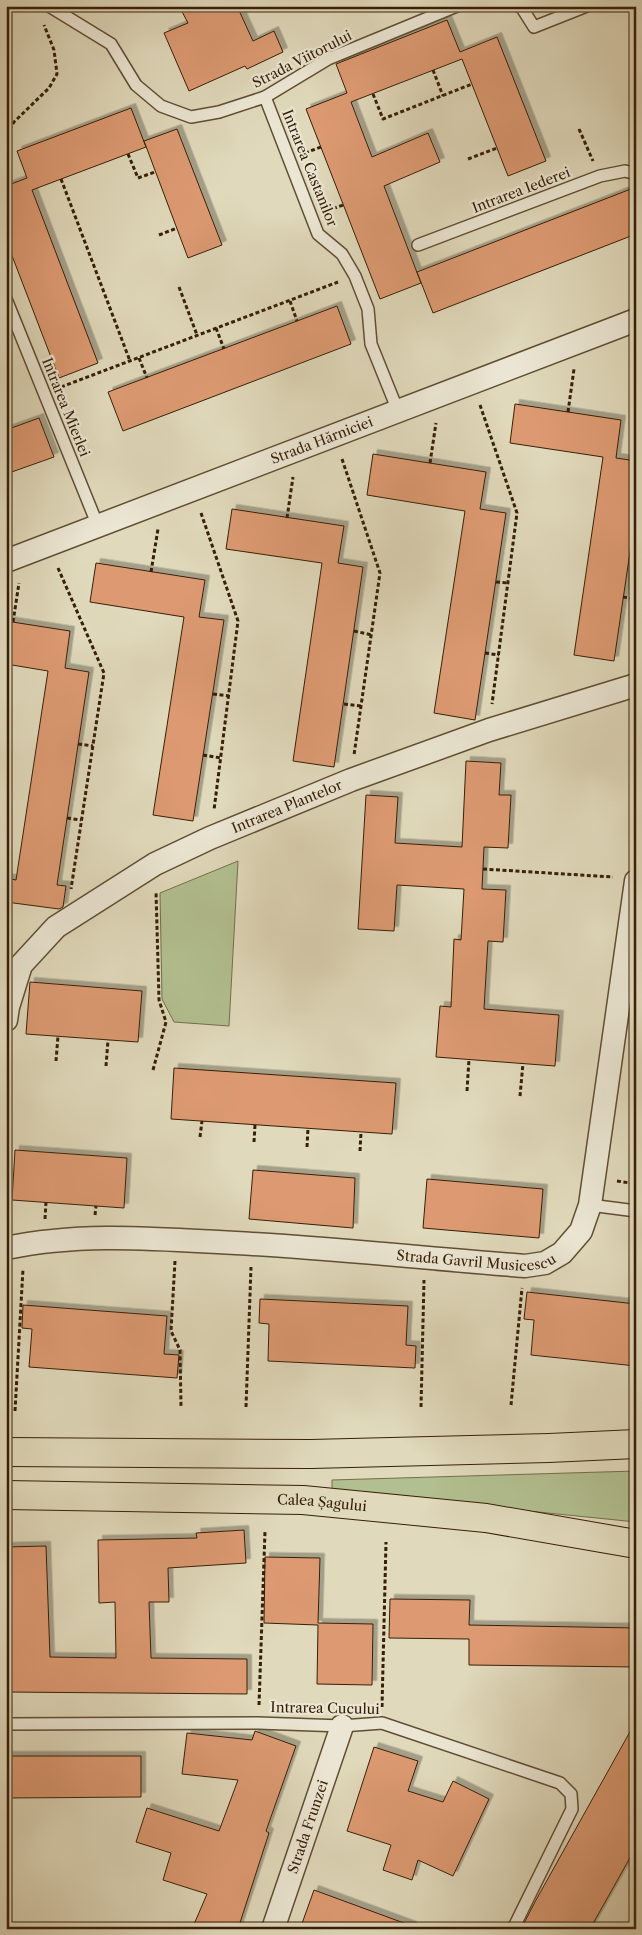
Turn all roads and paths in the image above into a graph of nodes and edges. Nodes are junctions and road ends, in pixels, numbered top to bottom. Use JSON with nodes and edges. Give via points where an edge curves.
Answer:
{"nodes":[{"id":1,"x":49,"y":6,"type":"edge"},
{"id":2,"x":456,"y":6,"type":"edge"},
{"id":3,"x":518,"y":6,"type":"edge"},
{"id":4,"x":587,"y":6,"type":"edge"},
{"id":5,"x":44,"y":24,"type":"dead end"},
{"id":6,"x":433,"y":70,"type":"dead end"},
{"id":7,"x":472,"y":84,"type":"dead end"},
{"id":8,"x":373,"y":94,"type":"dead end"},
{"id":9,"x":444,"y":96,"type":"junction"},
{"id":10,"x":265,"y":97,"type":"junction"},
{"id":11,"x":579,"y":129,"type":"dead end"},
{"id":12,"x":6,"y":135,"type":"edge"},
{"id":13,"x":497,"y":148,"type":"dead end"},
{"id":14,"x":128,"y":154,"type":"dead end"},
{"id":15,"x":468,"y":159,"type":"dead end"},
{"id":16,"x":155,"y":172,"type":"dead end"},
{"id":17,"x":636,"y":174,"type":"edge"},
{"id":18,"x":600,"y":176,"type":"junction"},
{"id":19,"x":61,"y":179,"type":"dead end"},
{"id":20,"x":177,"y":228,"type":"dead end"},
{"id":21,"x":159,"y":235,"type":"dead end"},
{"id":22,"x":418,"y":245,"type":"dead end"},
{"id":23,"x":355,"y":276,"type":"junction"},
{"id":24,"x":179,"y":287,"type":"dead end"},
{"id":25,"x":6,"y":299,"type":"edge"},
{"id":26,"x":290,"y":300,"type":"junction"},
{"id":27,"x":636,"y":320,"type":"edge"},
{"id":28,"x":297,"y":321,"type":"dead end"},
{"id":29,"x":216,"y":328,"type":"junction"},
{"id":30,"x":198,"y":336,"type":"junction"},
{"id":31,"x":224,"y":349,"type":"dead end"},
{"id":32,"x":139,"y":358,"type":"junction"},
{"id":33,"x":130,"y":361,"type":"junction"},
{"id":34,"x":574,"y":369,"type":"dead end"},
{"id":35,"x":147,"y":378,"type":"dead end"},
{"id":36,"x":45,"y":394,"type":"junction"},
{"id":37,"x":480,"y":405,"type":"dead end"},
{"id":38,"x":398,"y":411,"type":"junction"},
{"id":39,"x":568,"y":412,"type":"dead end"},
{"id":40,"x":436,"y":422,"type":"dead end"},
{"id":41,"x":342,"y":458,"type":"dead end"},
{"id":42,"x":430,"y":463,"type":"dead end"},
{"id":43,"x":293,"y":477,"type":"dead end"},
{"id":44,"x":202,"y":513,"type":"dead end"},
{"id":45,"x":287,"y":518,"type":"dead end"},
{"id":46,"x":98,"y":526,"type":"junction"},
{"id":47,"x":158,"y":529,"type":"dead end"},
{"id":48,"x":6,"y":561,"type":"edge"},
{"id":49,"x":58,"y":568,"type":"dead end"},
{"id":50,"x":152,"y":572,"type":"dead end"},
{"id":51,"x":496,"y":582,"type":"dead end"},
{"id":52,"x":19,"y":584,"type":"dead end"},
{"id":53,"x":508,"y":584,"type":"junction"},
{"id":54,"x":623,"y":597,"type":"dead end"},
{"id":55,"x":636,"y":599,"type":"edge"},
{"id":56,"x":13,"y":622,"type":"dead end"},
{"id":57,"x":354,"y":631,"type":"dead end"},
{"id":58,"x":372,"y":635,"type":"junction"},
{"id":59,"x":485,"y":653,"type":"dead end"},
{"id":60,"x":499,"y":655,"type":"junction"},
{"id":61,"x":636,"y":685,"type":"edge"},
{"id":62,"x":213,"y":694,"type":"dead end"},
{"id":63,"x":229,"y":696,"type":"junction"},
{"id":64,"x":344,"y":704,"type":"dead end"},
{"id":65,"x":361,"y":706,"type":"junction"},
{"id":66,"x":489,"y":730,"type":"junction"},
{"id":67,"x":78,"y":744,"type":"dead end"},
{"id":68,"x":92,"y":746,"type":"junction"},
{"id":69,"x":203,"y":755,"type":"dead end"},
{"id":70,"x":221,"y":758,"type":"junction"},
{"id":71,"x":351,"y":780,"type":"junction"},
{"id":72,"x":67,"y":818,"type":"dead end"},
{"id":73,"x":81,"y":820,"type":"junction"},
{"id":74,"x":210,"y":838,"type":"junction"},
{"id":75,"x":155,"y":864,"type":"junction"},
{"id":76,"x":483,"y":869,"type":"dead end"},
{"id":77,"x":626,"y":879,"type":"edge"},
{"id":78,"x":66,"y":920,"type":"junction"},
{"id":79,"x":632,"y":938,"type":"edge"},
{"id":80,"x":6,"y":1020,"type":"edge"},
{"id":81,"x":58,"y":1036,"type":"dead end"},
{"id":82,"x":108,"y":1040,"type":"dead end"},
{"id":83,"x":469,"y":1059,"type":"dead end"},
{"id":84,"x":56,"y":1061,"type":"dead end"},
{"id":85,"x":523,"y":1063,"type":"dead end"},
{"id":86,"x":106,"y":1066,"type":"dead end"},
{"id":87,"x":154,"y":1070,"type":"dead end"},
{"id":88,"x":467,"y":1091,"type":"dead end"},
{"id":89,"x":520,"y":1096,"type":"dead end"},
{"id":90,"x":202,"y":1121,"type":"dead end"},
{"id":91,"x":255,"y":1125,"type":"dead end"},
{"id":92,"x":308,"y":1128,"type":"dead end"},
{"id":93,"x":361,"y":1132,"type":"dead end"},
{"id":94,"x":200,"y":1137,"type":"dead end"},
{"id":95,"x":254,"y":1142,"type":"dead end"},
{"id":96,"x":307,"y":1147,"type":"dead end"},
{"id":97,"x":360,"y":1151,"type":"dead end"},
{"id":98,"x":590,"y":1204,"type":"junction"},
{"id":99,"x":636,"y":1211,"type":"edge"},
{"id":100,"x":176,"y":1239,"type":"junction"},
{"id":101,"x":251,"y":1244,"type":"junction"},
{"id":102,"x":15,"y":1246,"type":"edge"},
{"id":103,"x":424,"y":1258,"type":"junction"},
{"id":104,"x":525,"y":1266,"type":"junction"},
{"id":105,"x":511,"y":1404,"type":"dead end"},
{"id":106,"x":181,"y":1406,"type":"dead end"},
{"id":107,"x":246,"y":1406,"type":"dead end"},
{"id":108,"x":421,"y":1407,"type":"dead end"},
{"id":109,"x":15,"y":1411,"type":"dead end"},
{"id":110,"x":636,"y":1444,"type":"edge"},
{"id":111,"x":6,"y":1452,"type":"edge"},
{"id":112,"x":6,"y":1495,"type":"edge"},
{"id":113,"x":265,"y":1531,"type":"dead end"},
{"id":114,"x":386,"y":1542,"type":"dead end"},
{"id":115,"x":636,"y":1544,"type":"edge"},
{"id":116,"x":382,"y":1722,"type":"junction"},
{"id":117,"x":258,"y":1723,"type":"junction"},
{"id":118,"x":6,"y":1724,"type":"edge"},
{"id":119,"x":342,"y":1726,"type":"junction"},
{"id":120,"x":274,"y":1929,"type":"edge"},
{"id":121,"x":513,"y":1929,"type":"edge"}],
"edges":[{"from":1,"to":10,"type":"lane","name":"Strada Viitorului","via":[[111,44],[136,85],[161,106],[191,117],[220,112]]},
{"from":2,"to":10,"type":"lane","name":"Strada Viitorului","via":[[328,59]]},
{"from":3,"to":4,"type":"lane","via":[[534,27]]},
{"from":5,"to":12,"type":"path","via":[[54,50],[56,74],[49,88],[14,122]]},
{"from":6,"to":9,"type":"path"},
{"from":7,"to":9,"type":"path"},
{"from":8,"to":9,"type":"path","via":[[383,119]]},
{"from":10,"to":23,"type":"lane","name":"Intrarea Castanilor","via":[[318,234],[342,254]]},
{"from":11,"to":18,"type":"path"},
{"from":13,"to":15,"type":"path"},
{"from":14,"to":16,"type":"path","via":[[138,178]]},
{"from":17,"to":18,"type":"lane","name":"Intrarea Iederei","via":[[625,171]]},
{"from":18,"to":22,"type":"lane","name":"Intrarea Iederei"},
{"from":19,"to":33,"type":"path"},
{"from":20,"to":21,"type":"path"},
{"from":23,"to":26,"type":"path"},
{"from":23,"to":38,"type":"lane","name":"Intrarea Castanilor","via":[[368,309],[371,344]]},
{"from":24,"to":30,"type":"path"},
{"from":25,"to":36,"type":"lane","name":"Intrarea Mierlei"},
{"from":26,"to":28,"type":"path"},
{"from":26,"to":29,"type":"path"},
{"from":27,"to":38,"type":"street","name":"Strada Hărniciei"},
{"from":29,"to":30,"type":"path"},
{"from":29,"to":31,"type":"path"},
{"from":30,"to":32,"type":"path"},
{"from":32,"to":33,"type":"path"},
{"from":32,"to":35,"type":"path"},
{"from":33,"to":36,"type":"path"},
{"from":34,"to":39,"type":"path"},
{"from":36,"to":46,"type":"lane","name":"Intrarea Mierlei"},
{"from":37,"to":53,"type":"path","via":[[517,513]]},
{"from":38,"to":46,"type":"street","name":"Strada Hărniciei"},
{"from":40,"to":42,"type":"path"},
{"from":41,"to":58,"type":"path","via":[[380,574]]},
{"from":43,"to":45,"type":"path"},
{"from":44,"to":63,"type":"path","via":[[238,621]]},
{"from":46,"to":48,"type":"street","name":"Strada Hărniciei"},
{"from":47,"to":50,"type":"path"},
{"from":49,"to":68,"type":"path","via":[[104,673]]},
{"from":51,"to":53,"type":"path"},
{"from":52,"to":56,"type":"path"},
{"from":53,"to":60,"type":"path"},
{"from":54,"to":55,"type":"path"},
{"from":57,"to":58,"type":"path"},
{"from":58,"to":65,"type":"path"},
{"from":59,"to":60,"type":"path"},
{"from":60,"to":66,"type":"path"},
{"from":61,"to":66,"type":"street","name":"Intrarea Plantelor"},
{"from":62,"to":63,"type":"path"},
{"from":63,"to":70,"type":"path"},
{"from":64,"to":65,"type":"path"},
{"from":65,"to":71,"type":"path"},
{"from":66,"to":71,"type":"street","name":"Intrarea Plantelor"},
{"from":67,"to":68,"type":"path"},
{"from":68,"to":73,"type":"path"},
{"from":69,"to":70,"type":"path"},
{"from":70,"to":74,"type":"path"},
{"from":71,"to":74,"type":"street","name":"Intrarea Plantelor"},
{"from":72,"to":73,"type":"path"},
{"from":73,"to":78,"type":"path"},
{"from":74,"to":75,"type":"street","name":"Intrarea Plantelor"},
{"from":75,"to":78,"type":"street","name":"Intrarea Plantelor"},
{"from":75,"to":87,"type":"path","via":[[159,1000],[166,1022]]},
{"from":76,"to":77,"type":"path"},
{"from":77,"to":79,"type":"street","name":"Strada Gavril Musicescu"},
{"from":78,"to":80,"type":"street","name":"Intrarea Plantelor","via":[[21,965]]},
{"from":79,"to":98,"type":"street","name":"Strada Gavril Musicescu"},
{"from":81,"to":84,"type":"path"},
{"from":82,"to":86,"type":"path"},
{"from":83,"to":88,"type":"path"},
{"from":85,"to":89,"type":"path"},
{"from":90,"to":94,"type":"path"},
{"from":91,"to":95,"type":"path"},
{"from":92,"to":96,"type":"path"},
{"from":93,"to":97,"type":"path"},
{"from":98,"to":99,"type":"lane"},
{"from":98,"to":104,"type":"street","name":"Strada Gavril Musicescu","via":[[581,1231],[562,1253],[545,1263]]},
{"from":100,"to":101,"type":"street","name":"Strada Gavril Musicescu"},
{"from":100,"to":102,"type":"street","name":"Strada Gavril Musicescu","via":[[43,1240]]},
{"from":100,"to":106,"type":"path","via":[[172,1331],[180,1350]]},
{"from":101,"to":103,"type":"street","name":"Strada Gavril Musicescu"},
{"from":101,"to":107,"type":"path"},
{"from":102,"to":109,"type":"path"},
{"from":103,"to":104,"type":"street","name":"Strada Gavril Musicescu"},
{"from":103,"to":108,"type":"path"},
{"from":104,"to":105,"type":"path"},
{"from":110,"to":111,"type":"main road","via":[[302,1454]]},
{"from":112,"to":115,"type":"main road","name":"Calea Șagului","via":[[268,1499],[349,1504],[486,1518]]},
{"from":113,"to":117,"type":"path"},
{"from":114,"to":116,"type":"path"},
{"from":116,"to":119,"type":"lane","name":"Intrarea Cucului"},
{"from":116,"to":121,"type":"lane","name":"Intrarea Cucului","via":[[560,1783],[571,1794],[572,1809]]},
{"from":117,"to":118,"type":"lane","name":"Intrarea Cucului"},
{"from":117,"to":119,"type":"lane","name":"Intrarea Cucului"},
{"from":119,"to":120,"type":"street","name":"Strada Frunzei"}]}
